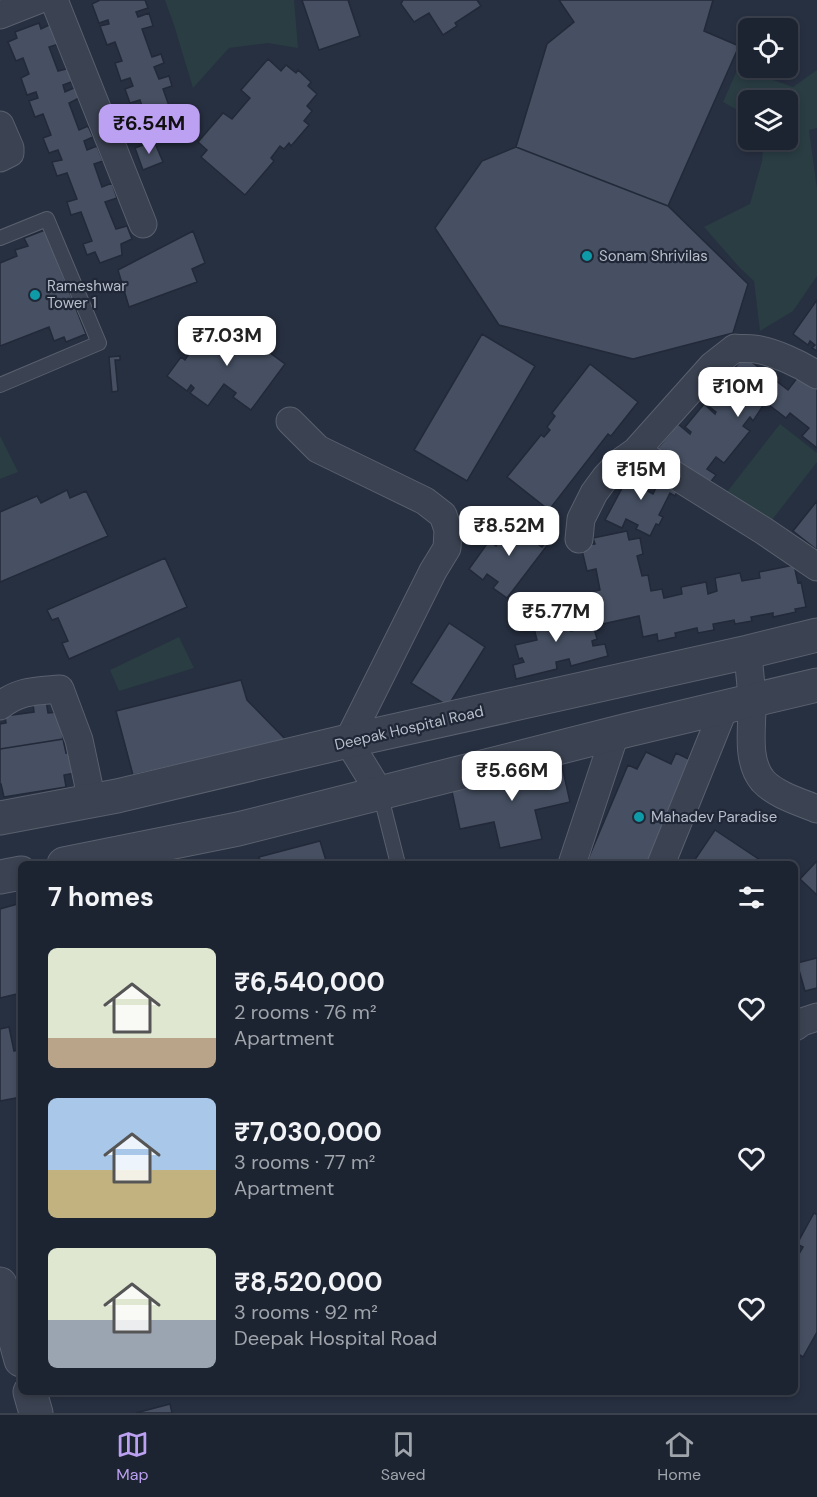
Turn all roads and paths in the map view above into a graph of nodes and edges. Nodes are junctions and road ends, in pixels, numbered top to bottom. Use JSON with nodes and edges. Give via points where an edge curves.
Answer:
{"nodes":[{"id":1,"x":38,"y":0,"type":"edge"},
{"id":2,"x":54,"y":0,"type":"edge"},
{"id":3,"x":0,"y":15,"type":"edge"},
{"id":4,"x":0,"y":126,"type":"edge"},
{"id":5,"x":0,"y":158,"type":"edge"},
{"id":6,"x":144,"y":212,"type":"dead end"},
{"id":7,"x":0,"y":238,"type":"edge"},
{"id":8,"x":817,"y":375,"type":"edge"},
{"id":9,"x":0,"y":385,"type":"edge"},
{"id":10,"x":290,"y":421,"type":"dead end"},
{"id":11,"x":636,"y":451,"type":"junction"},
{"id":12,"x":579,"y":539,"type":"dead end"},
{"id":13,"x":817,"y":567,"type":"edge"},
{"id":14,"x":817,"y":635,"type":"edge"},
{"id":15,"x":748,"y":652,"type":"junction"},
{"id":16,"x":817,"y":685,"type":"edge"},
{"id":17,"x":739,"y":703,"type":"junction"},
{"id":18,"x":0,"y":706,"type":"edge"},
{"id":19,"x":615,"y":734,"type":"junction"},
{"id":20,"x":348,"y":741,"type":"junction"},
{"id":21,"x":380,"y":793,"type":"junction"},
{"id":22,"x":92,"y":801,"type":"junction"},
{"id":23,"x":817,"y":809,"type":"edge"},
{"id":24,"x":0,"y":818,"type":"edge"},
{"id":25,"x":79,"y":861,"type":"edge"},
{"id":26,"x":397,"y":861,"type":"edge"},
{"id":27,"x":573,"y":861,"type":"edge"},
{"id":28,"x":663,"y":861,"type":"edge"},
{"id":29,"x":18,"y":874,"type":"edge"},
{"id":30,"x":0,"y":877,"type":"edge"},
{"id":31,"x":817,"y":1017,"type":"edge"},
{"id":32,"x":798,"y":1025,"type":"edge"},
{"id":33,"x":0,"y":1284,"type":"edge"},
{"id":34,"x":18,"y":1349,"type":"edge"},
{"id":35,"x":31,"y":1395,"type":"edge"},
{"id":36,"x":36,"y":1413,"type":"edge"}],
"edges":[{"from":1,"to":3,"type":"street"},
{"from":2,"to":6,"type":"street"},
{"from":4,"to":5,"type":"street","via":[[10,148],[10,153]]},
{"from":7,"to":9,"type":"lane","via":[[47,219],[99,343]]},
{"from":8,"to":11,"type":"street","via":[[756,349],[735,348],[712,366]]},
{"from":10,"to":20,"type":"street","via":[[318,449],[425,501],[443,515],[448,530],[447,548]]},
{"from":11,"to":12,"type":"street","via":[[619,463],[594,493],[581,519]]},
{"from":11,"to":13,"type":"street"},
{"from":14,"to":15,"type":"street","name":"Deepak Hospital Road"},
{"from":15,"to":17,"type":"street"},
{"from":15,"to":20,"type":"street","name":"Deepak Hospital Road"},
{"from":16,"to":17,"type":"street"},
{"from":17,"to":19,"type":"street"},
{"from":17,"to":23,"type":"street","via":[[758,774],[770,787]]},
{"from":17,"to":28,"type":"street"},
{"from":18,"to":22,"type":"street","via":[[10,697],[30,691],[60,689],[79,740]]},
{"from":19,"to":21,"type":"street"},
{"from":19,"to":27,"type":"street"},
{"from":20,"to":21,"type":"street"},
{"from":20,"to":22,"type":"street","name":"Deepak Hospital Road"},
{"from":21,"to":25,"type":"street","via":[[238,829]]},
{"from":21,"to":26,"type":"lane"},
{"from":22,"to":24,"type":"street","name":"Deepak Hospital Road"},
{"from":29,"to":30,"type":"street"},
{"from":31,"to":32,"type":"street"},
{"from":33,"to":34,"type":"street"},
{"from":35,"to":36,"type":"street"}]}
